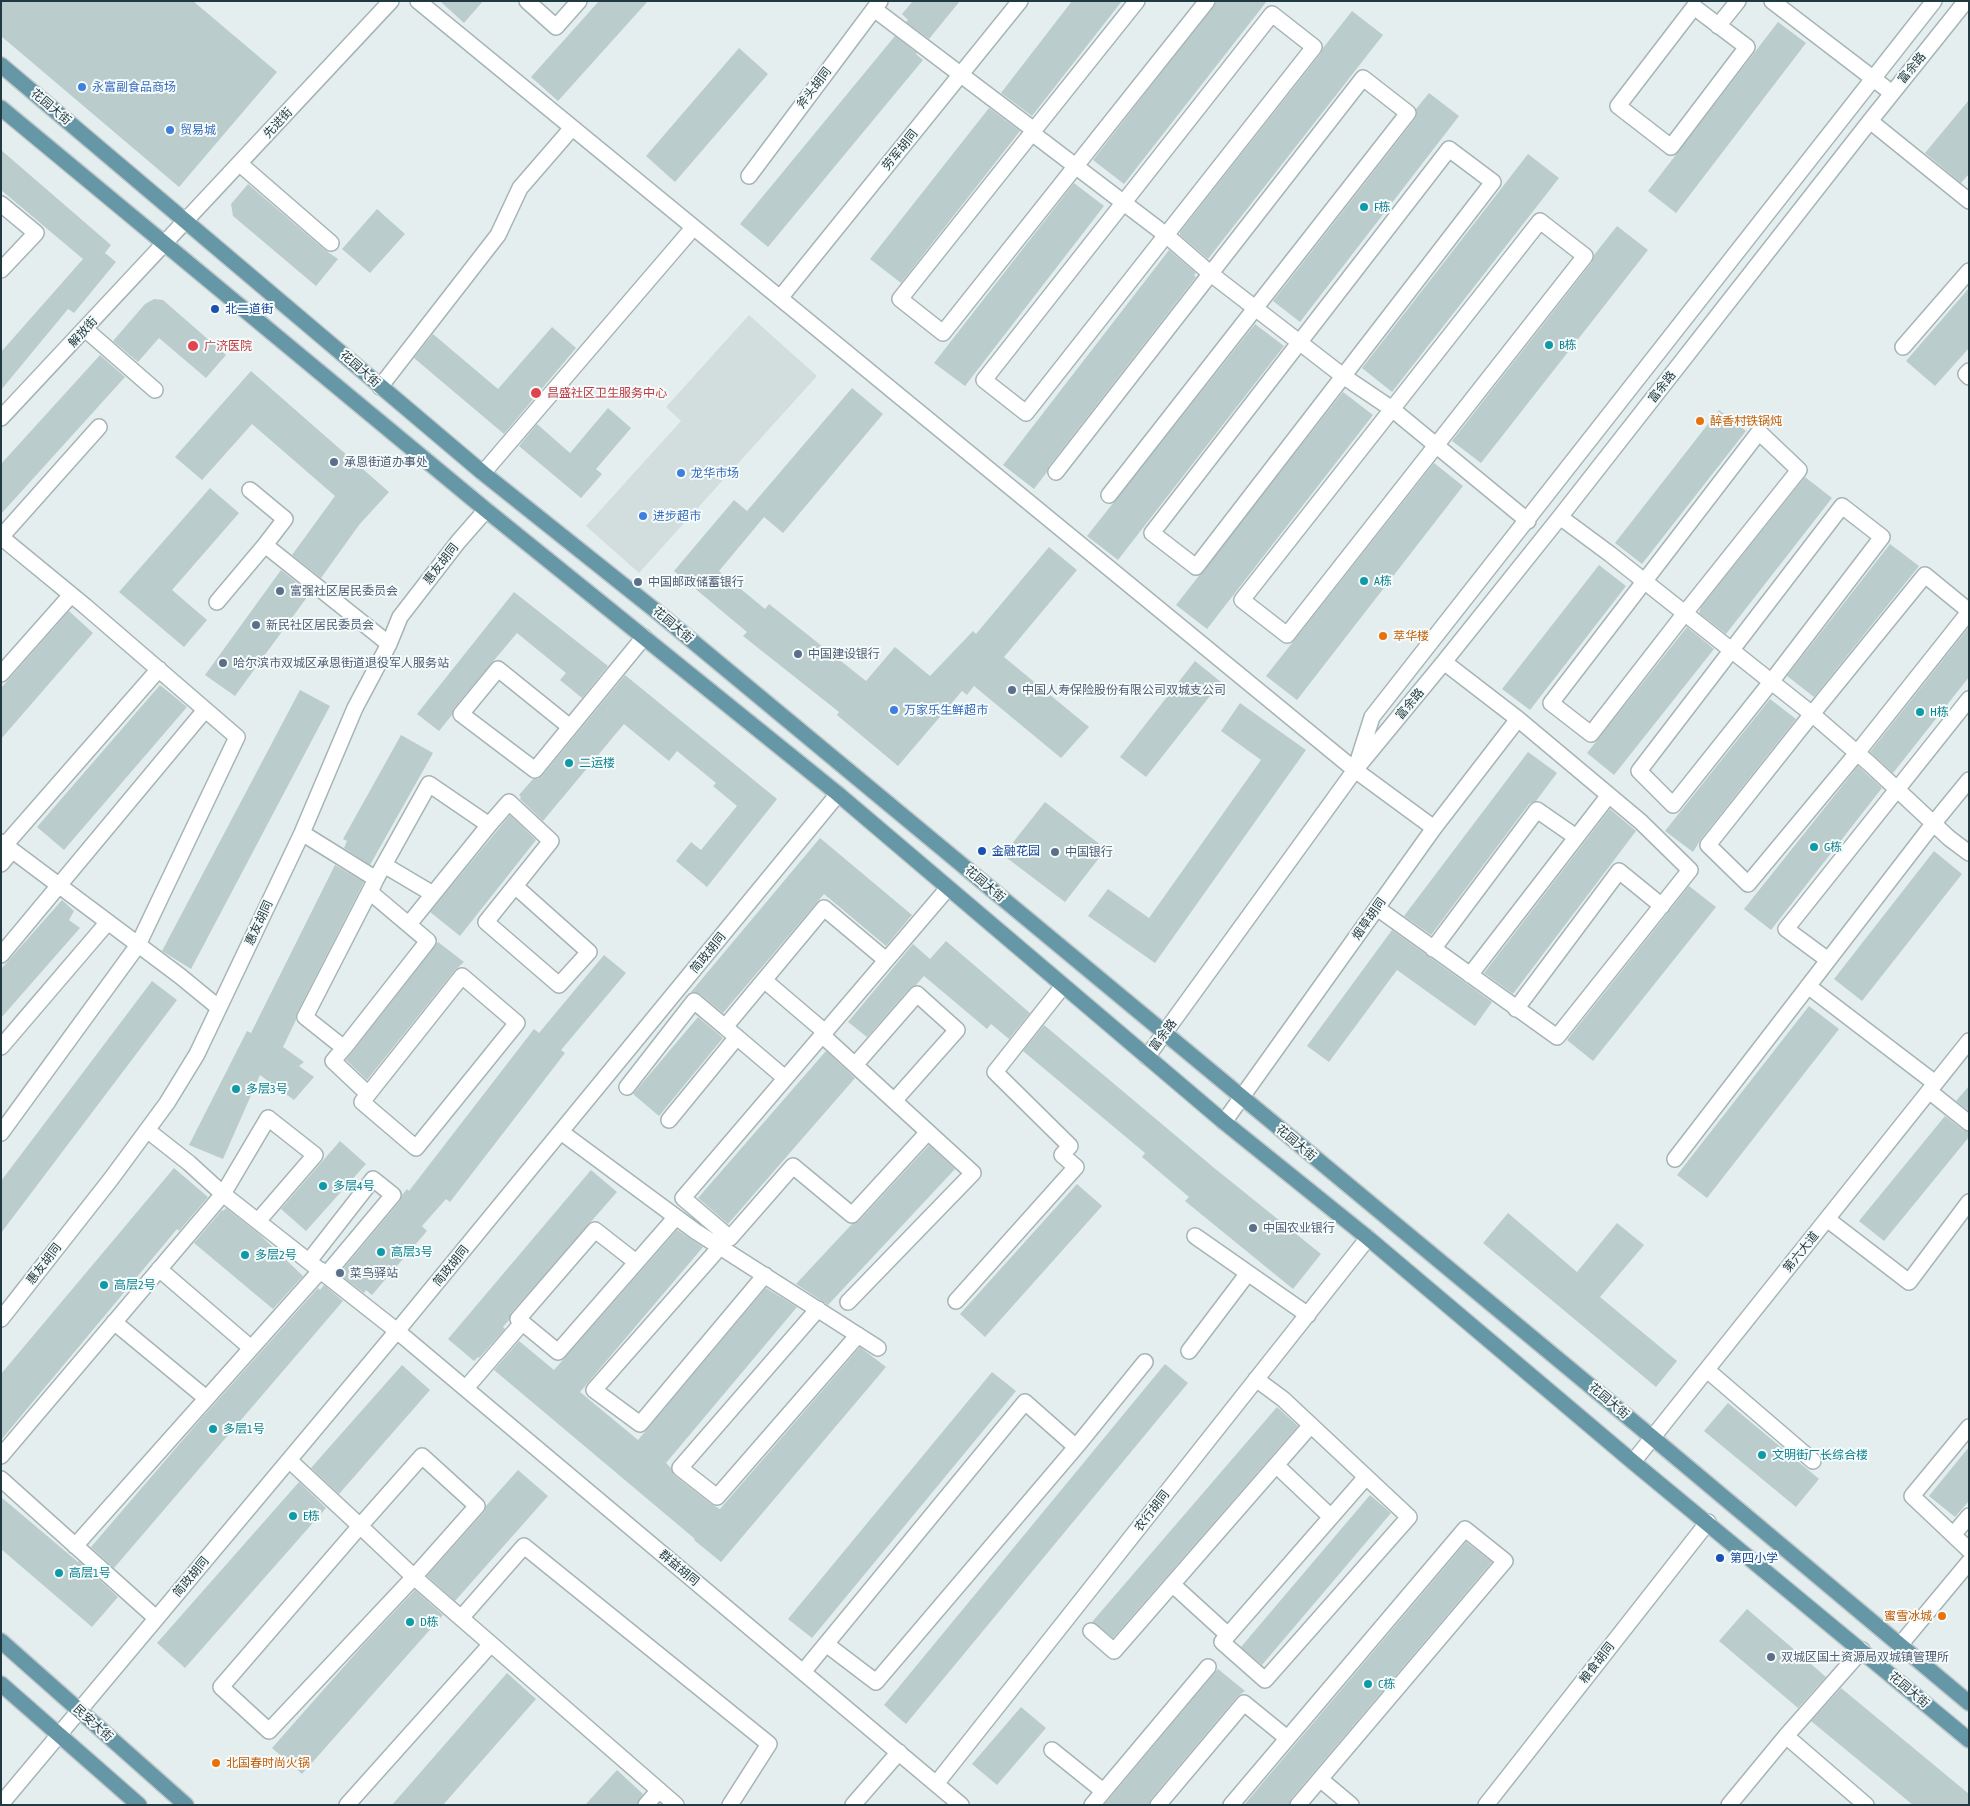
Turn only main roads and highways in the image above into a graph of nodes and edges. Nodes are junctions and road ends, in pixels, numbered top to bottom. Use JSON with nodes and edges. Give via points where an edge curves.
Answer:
{"nodes":[{"id":1,"x":1,"y":65,"type":"edge"},
{"id":2,"x":1,"y":108,"type":"edge"},
{"id":3,"x":1,"y":1641,"type":"edge"},
{"id":4,"x":1,"y":1684,"type":"edge"},
{"id":5,"x":1969,"y":1703,"type":"edge"},
{"id":6,"x":1969,"y":1740,"type":"edge"},
{"id":7,"x":139,"y":1805,"type":"edge"},
{"id":8,"x":186,"y":1805,"type":"edge"}],
"edges":[{"from":1,"to":5,"type":"main road","name":"花园大街","via":[[483,473],[656,611]]},
{"from":2,"to":6,"type":"main road","name":"花园大街","via":[[486,510],[838,794],[1146,1057]]},
{"from":3,"to":8,"type":"main road","name":"民安大街"},
{"from":4,"to":7,"type":"main road"}]}
